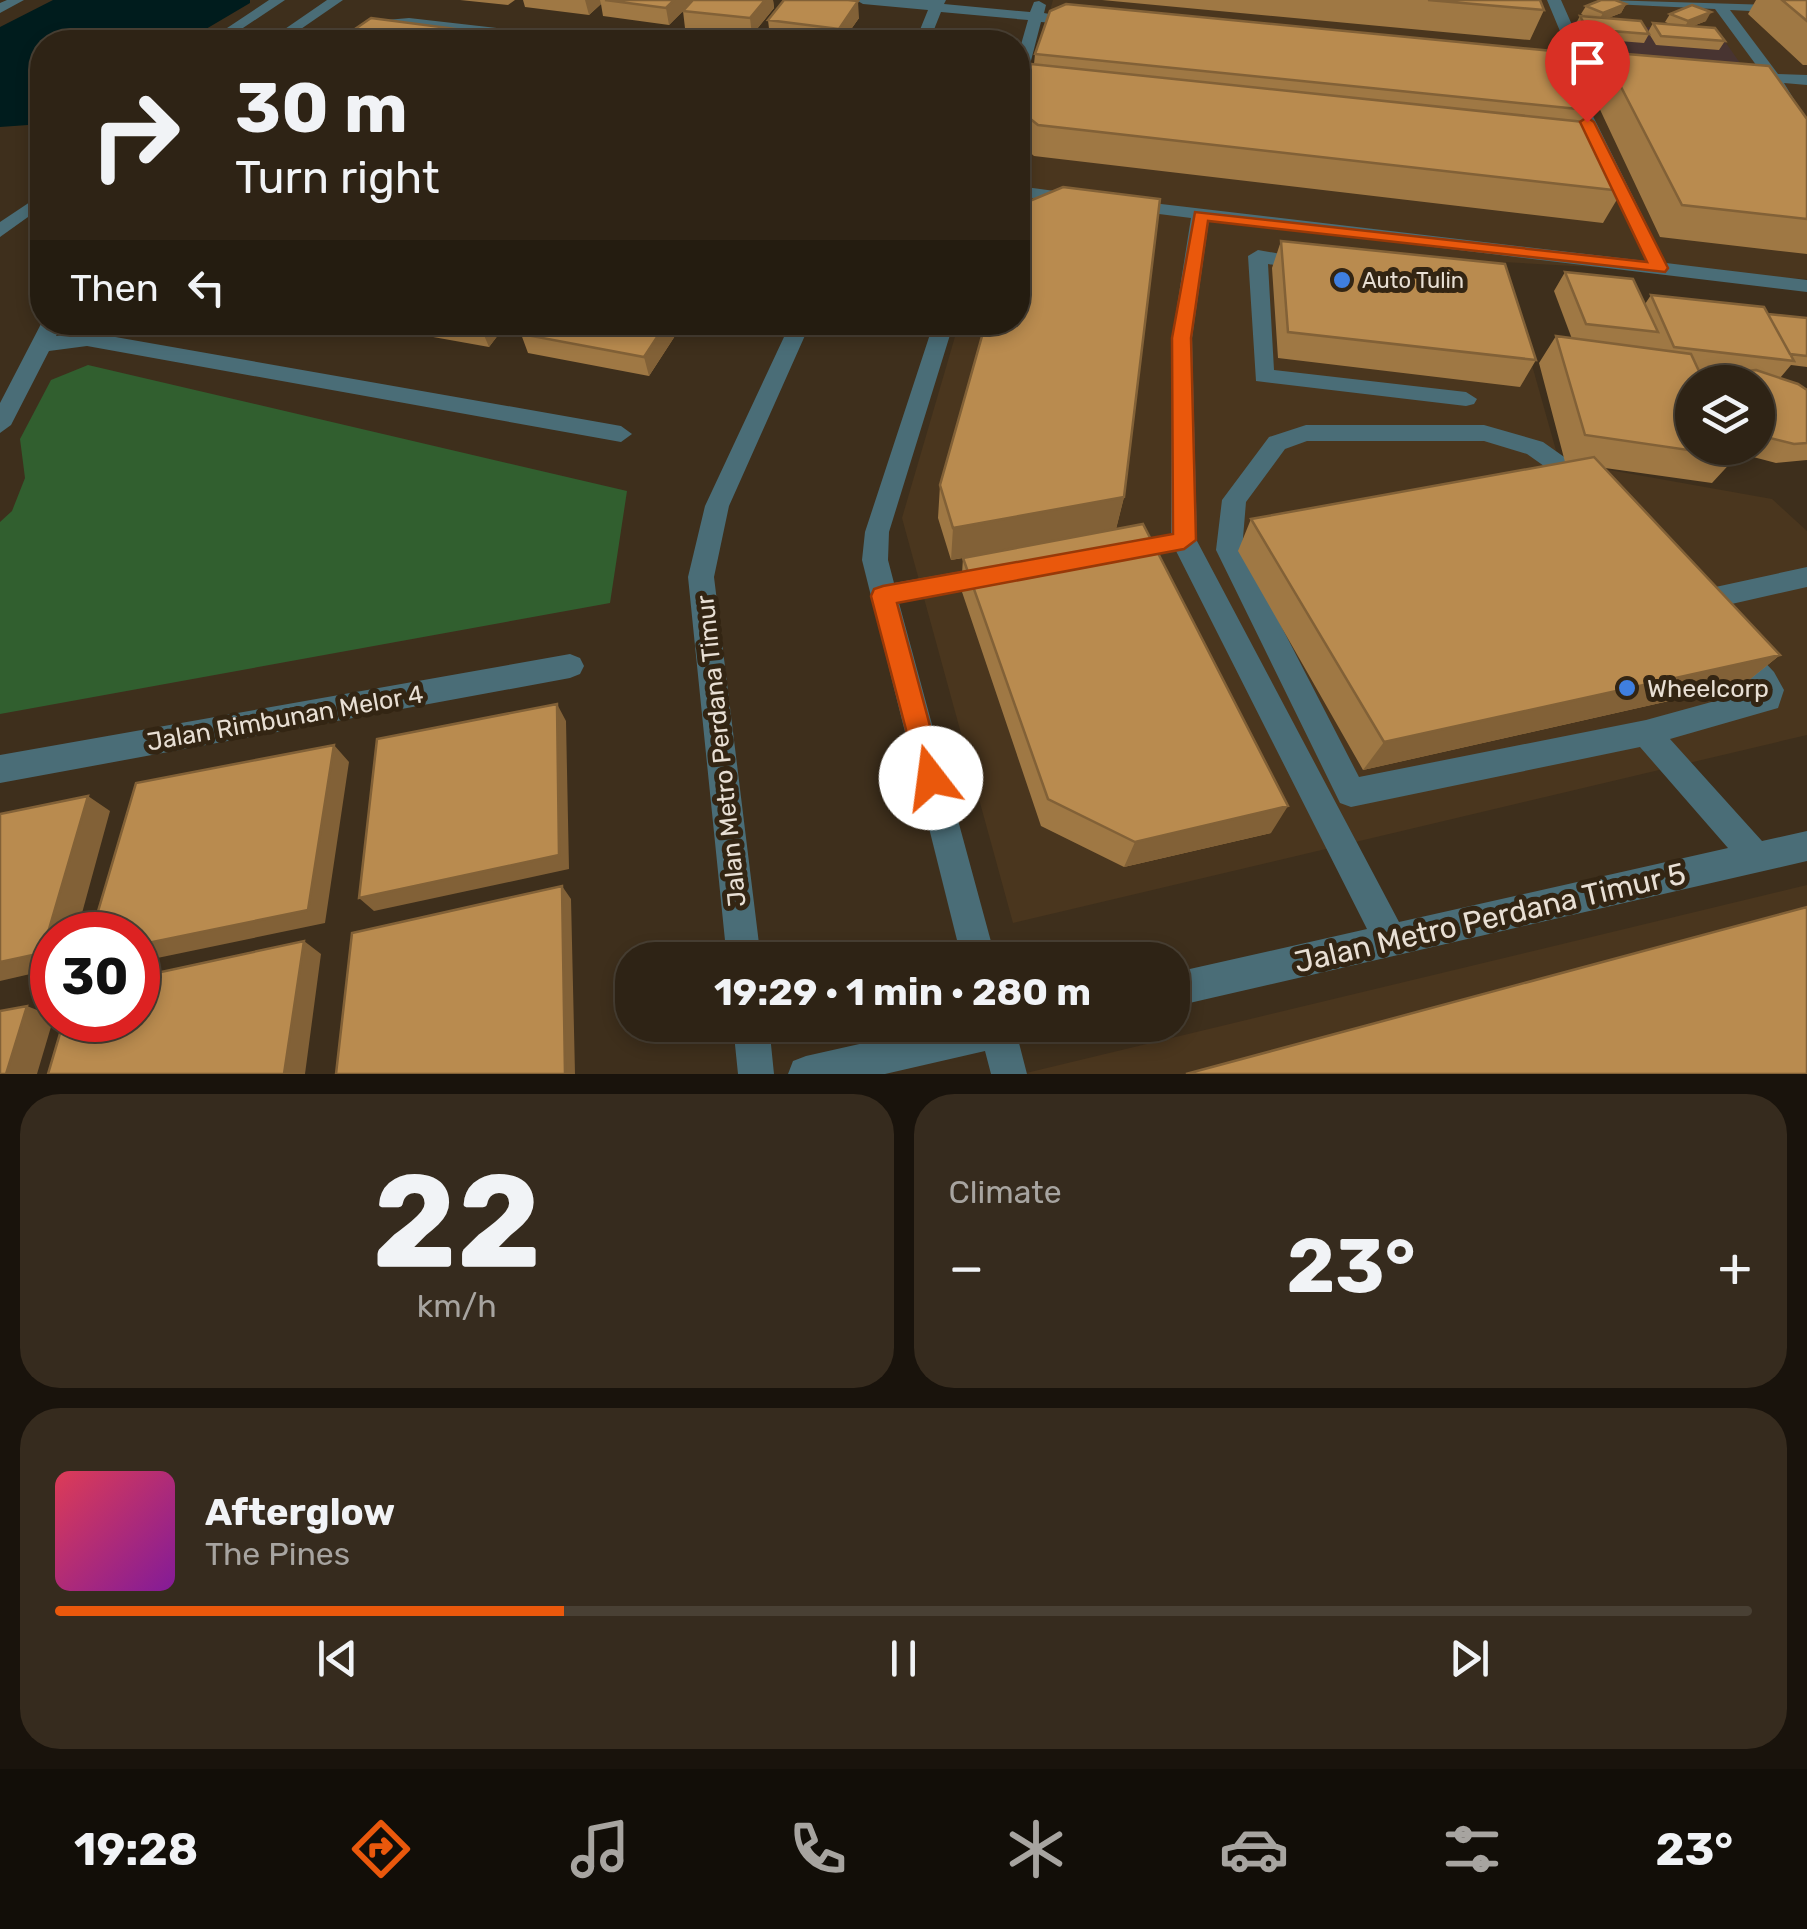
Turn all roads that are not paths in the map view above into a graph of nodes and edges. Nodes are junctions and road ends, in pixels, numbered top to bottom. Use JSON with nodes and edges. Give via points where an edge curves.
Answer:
{"nodes":[{"id":1,"x":17,"y":0,"type":"edge"},
{"id":2,"x":278,"y":0,"type":"edge"},
{"id":3,"x":336,"y":0,"type":"edge"},
{"id":4,"x":863,"y":0,"type":"edge"},
{"id":5,"x":1040,"y":0,"type":"edge"},
{"id":6,"x":1554,"y":0,"type":"edge"},
{"id":7,"x":1612,"y":0,"type":"edge"},
{"id":8,"x":895,"y":2,"type":"edge"},
{"id":9,"x":937,"y":4,"type":"edge"},
{"id":10,"x":1720,"y":7,"type":"junction"},
{"id":11,"x":0,"y":9,"type":"edge"},
{"id":12,"x":1807,"y":10,"type":"edge"},
{"id":13,"x":1035,"y":17,"type":"junction"},
{"id":14,"x":1094,"y":22,"type":"edge"},
{"id":15,"x":232,"y":30,"type":"edge"},
{"id":16,"x":291,"y":30,"type":"edge"},
{"id":17,"x":369,"y":30,"type":"edge"},
{"id":18,"x":489,"y":30,"type":"edge"},
{"id":19,"x":927,"y":30,"type":"edge"},
{"id":20,"x":1030,"y":36,"type":"edge"},
{"id":21,"x":1520,"y":60,"type":"edge"},
{"id":22,"x":1559,"y":64,"type":"junction"},
{"id":23,"x":1582,"y":66,"type":"junction"},
{"id":24,"x":1640,"y":70,"type":"edge"},
{"id":25,"x":1736,"y":76,"type":"edge"},
{"id":26,"x":1774,"y":78,"type":"junction"},
{"id":27,"x":1807,"y":80,"type":"edge"},
{"id":28,"x":1030,"y":93,"type":"edge"},
{"id":29,"x":1037,"y":94,"type":"edge"},
{"id":30,"x":1807,"y":135,"type":"edge"},
{"id":31,"x":1582,"y":149,"type":"edge"},
{"id":32,"x":1601,"y":151,"type":"junction"},
{"id":33,"x":1030,"y":193,"type":"edge"},
{"id":34,"x":30,"y":208,"type":"edge"},
{"id":35,"x":1201,"y":215,"type":"junction"},
{"id":36,"x":1315,"y":230,"type":"junction"},
{"id":37,"x":0,"y":231,"type":"edge"},
{"id":38,"x":1659,"y":268,"type":"junction"},
{"id":39,"x":1807,"y":286,"type":"edge"},
{"id":40,"x":47,"y":335,"type":"edge"},
{"id":41,"x":795,"y":335,"type":"edge"},
{"id":42,"x":940,"y":335,"type":"edge"},
{"id":43,"x":42,"y":345,"type":"junction"},
{"id":44,"x":1466,"y":399,"type":"dead end"},
{"id":45,"x":0,"y":425,"type":"edge"},
{"id":46,"x":620,"y":434,"type":"dead end"},
{"id":47,"x":1014,"y":572,"type":"edge"},
{"id":48,"x":1807,"y":578,"type":"edge"},
{"id":49,"x":883,"y":596,"type":"junction"},
{"id":50,"x":1692,"y":603,"type":"junction"},
{"id":51,"x":570,"y":666,"type":"dead end"},
{"id":52,"x":1646,"y":733,"type":"junction"},
{"id":53,"x":0,"y":770,"type":"edge"},
{"id":54,"x":1807,"y":846,"type":"edge"},
{"id":55,"x":1756,"y":858,"type":"junction"},
{"id":56,"x":1390,"y":940,"type":"junction"},
{"id":57,"x":742,"y":942,"type":"edge"},
{"id":58,"x":974,"y":942,"type":"edge"},
{"id":59,"x":1190,"y":986,"type":"edge"},
{"id":60,"x":753,"y":1042,"type":"edge"},
{"id":61,"x":941,"y":1042,"type":"edge"},
{"id":62,"x":1006,"y":1042,"type":"edge"},
{"id":63,"x":756,"y":1074,"type":"edge"},
{"id":64,"x":806,"y":1074,"type":"edge"},
{"id":65,"x":1009,"y":1074,"type":"edge"}],
"edges":[{"from":1,"to":11,"type":"street"},
{"from":2,"to":15,"type":"street"},
{"from":3,"to":16,"type":"street"},
{"from":4,"to":8,"type":"street"},
{"from":5,"to":13,"type":"street"},
{"from":6,"to":23,"type":"street"},
{"from":7,"to":10,"type":"street"},
{"from":8,"to":9,"type":"street"},
{"from":9,"to":13,"type":"street"},
{"from":9,"to":19,"type":"street"},
{"from":10,"to":12,"type":"street"},
{"from":10,"to":26,"type":"street"},
{"from":13,"to":14,"type":"street"},
{"from":13,"to":20,"type":"street"},
{"from":17,"to":18,"type":"street","via":[[424,22]]},
{"from":21,"to":22,"type":"street"},
{"from":22,"to":23,"type":"street"},
{"from":22,"to":32,"type":"street"},
{"from":23,"to":24,"type":"street"},
{"from":25,"to":26,"type":"street"},
{"from":26,"to":27,"type":"street"},
{"from":26,"to":30,"type":"street"},
{"from":28,"to":29,"type":"street"},
{"from":31,"to":32,"type":"street"},
{"from":32,"to":38,"type":"street"},
{"from":33,"to":35,"type":"street"},
{"from":34,"to":37,"type":"street"},
{"from":35,"to":36,"type":"street"},
{"from":35,"to":56,"type":"street","via":[[1182,338],[1175,542]]},
{"from":36,"to":38,"type":"street"},
{"from":36,"to":44,"type":"street","via":[[1321,267],[1258,256],[1264,376]]},
{"from":38,"to":39,"type":"street"},
{"from":40,"to":43,"type":"street"},
{"from":41,"to":57,"type":"street","name":"Jalan Metro Perdana Timur","via":[[716,506],[702,577]]},
{"from":42,"to":49,"type":"street","via":[[877,532]]},
{"from":43,"to":45,"type":"street"},
{"from":43,"to":46,"type":"street","via":[[87,339]]},
{"from":47,"to":49,"type":"street"},
{"from":48,"to":50,"type":"street"},
{"from":49,"to":58,"type":"street"},
{"from":50,"to":52,"type":"street","via":[[1764,680],[1768,698]]},
{"from":50,"to":52,"type":"street","via":[[1569,472],[1535,448],[1484,434],[1306,433],[1278,443],[1234,500],[1229,550],[1352,794]]},
{"from":51,"to":53,"type":"street","name":"Jalan Rimbunan Melor 4"},
{"from":52,"to":55,"type":"street"},
{"from":54,"to":55,"type":"street","name":"Jalan Metro Perdana Timur 5"},
{"from":55,"to":56,"type":"street","name":"Jalan Metro Perdana Timur 5"},
{"from":56,"to":59,"type":"street","name":"Jalan Metro Perdana Timur 5"},
{"from":60,"to":63,"type":"street"},
{"from":61,"to":64,"type":"street"},
{"from":62,"to":65,"type":"street"}]}
